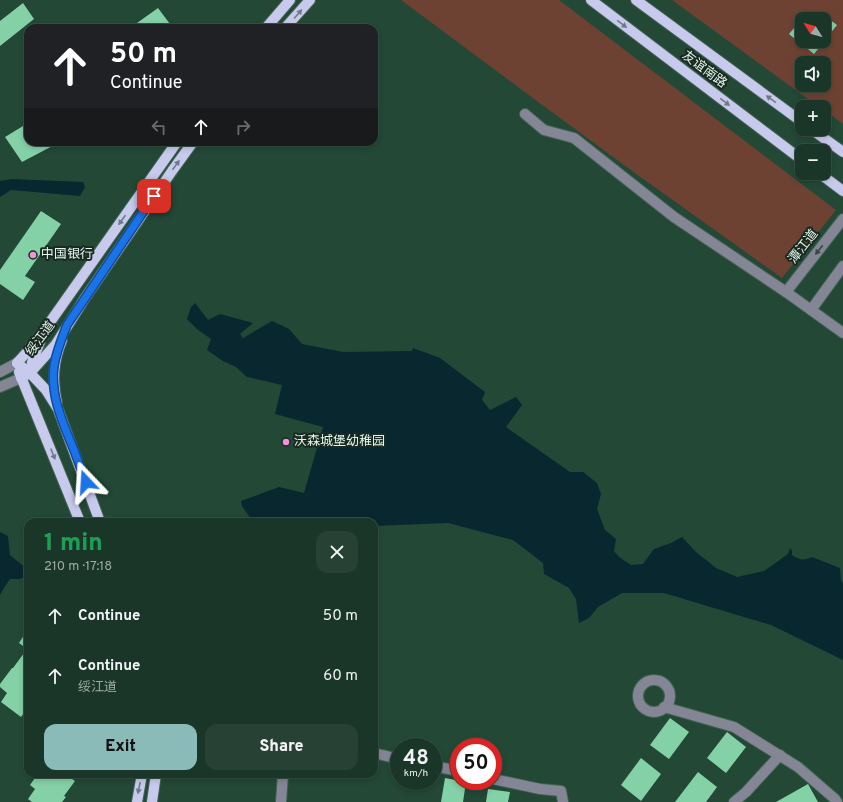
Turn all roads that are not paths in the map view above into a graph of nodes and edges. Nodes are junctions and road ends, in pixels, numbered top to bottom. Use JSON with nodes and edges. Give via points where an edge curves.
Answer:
{"nodes":[{"id":1,"x":290,"y":0,"type":"edge"},
{"id":2,"x":310,"y":0,"type":"edge"},
{"id":3,"x":591,"y":0,"type":"edge"},
{"id":4,"x":636,"y":0,"type":"edge"},
{"id":5,"x":269,"y":24,"type":"edge"},
{"id":6,"x":289,"y":24,"type":"edge"},
{"id":7,"x":525,"y":114,"type":"dead end"},
{"id":8,"x":795,"y":117,"type":"edge"},
{"id":9,"x":821,"y":136,"type":"edge"},
{"id":10,"x":173,"y":146,"type":"edge"},
{"id":11,"x":190,"y":146,"type":"edge"},
{"id":12,"x":843,"y":152,"type":"edge"},
{"id":13,"x":795,"y":155,"type":"edge"},
{"id":14,"x":828,"y":180,"type":"edge"},
{"id":15,"x":843,"y":191,"type":"edge"},
{"id":16,"x":843,"y":219,"type":"edge"},
{"id":17,"x":843,"y":266,"type":"edge"},
{"id":18,"x":786,"y":292,"type":"junction"},
{"id":19,"x":811,"y":310,"type":"junction"},
{"id":20,"x":48,"y":325,"type":"junction"},
{"id":21,"x":67,"y":325,"type":"junction"},
{"id":22,"x":843,"y":333,"type":"edge"},
{"id":23,"x":17,"y":363,"type":"junction"},
{"id":24,"x":0,"y":372,"type":"edge"},
{"id":25,"x":26,"y":376,"type":"junction"},
{"id":26,"x":0,"y":387,"type":"edge"},
{"id":27,"x":58,"y":408,"type":"junction"},
{"id":28,"x":78,"y":518,"type":"edge"},
{"id":29,"x":99,"y":518,"type":"edge"},
{"id":30,"x":664,"y":707,"type":"dead end"},
{"id":31,"x":378,"y":754,"type":"edge"},
{"id":32,"x":780,"y":755,"type":"junction"},
{"id":33,"x":390,"y":757,"type":"edge"},
{"id":34,"x":141,"y":778,"type":"edge"},
{"id":35,"x":155,"y":778,"type":"edge"},
{"id":36,"x":283,"y":778,"type":"edge"},
{"id":37,"x":502,"y":781,"type":"edge"},
{"id":38,"x":137,"y":802,"type":"edge"},
{"id":39,"x":152,"y":802,"type":"edge"},
{"id":40,"x":281,"y":802,"type":"edge"},
{"id":41,"x":563,"y":802,"type":"edge"},
{"id":42,"x":734,"y":802,"type":"edge"},
{"id":43,"x":837,"y":802,"type":"edge"}],
"edges":[{"from":1,"to":5,"type":"main road"},
{"from":6,"to":2,"type":"main road","one_way":true},
{"from":3,"to":13,"type":"main road","name":"友谊南路","one_way":true},
{"from":8,"to":4,"type":"main road","name":"友谊南路","one_way":true},
{"from":7,"to":18,"type":"street","via":[[544,130],[574,138],[674,217]]},
{"from":9,"to":12,"type":"main road"},
{"from":10,"to":20,"type":"main road","name":"绥江道","one_way":true},
{"from":21,"to":11,"type":"main road","name":"绥江道","one_way":true},
{"from":14,"to":15,"type":"main road"},
{"from":16,"to":18,"type":"street","name":"潭江道","one_way":true},
{"from":17,"to":19,"type":"street"},
{"from":18,"to":19,"type":"street"},
{"from":19,"to":22,"type":"street"},
{"from":20,"to":23,"type":"main road","name":"绥江道"},
{"from":20,"to":25,"type":"main road"},
{"from":21,"to":25,"type":"main road","name":"绥江道","via":[[56,344]]},
{"from":21,"to":27,"type":"main road","via":[[54,366]]},
{"from":23,"to":24,"type":"street"},
{"from":23,"to":25,"type":"main road","name":"绥江道"},
{"from":25,"to":26,"type":"street"},
{"from":25,"to":27,"type":"main road","name":"绥江道","via":[[46,390]]},
{"from":25,"to":28,"type":"main road","one_way":true,"via":[[31,385],[38,418]]},
{"from":27,"to":29,"type":"main road","name":"绥江道"},
{"from":30,"to":32,"type":"street","via":[[734,727]]},
{"from":31,"to":33,"type":"street"},
{"from":32,"to":42,"type":"street"},
{"from":32,"to":43,"type":"street","via":[[798,767]]},
{"from":34,"to":38,"type":"main road","one_way":true},
{"from":35,"to":39,"type":"main road"},
{"from":36,"to":40,"type":"street"},
{"from":37,"to":41,"type":"street","via":[[561,791]]}]}
